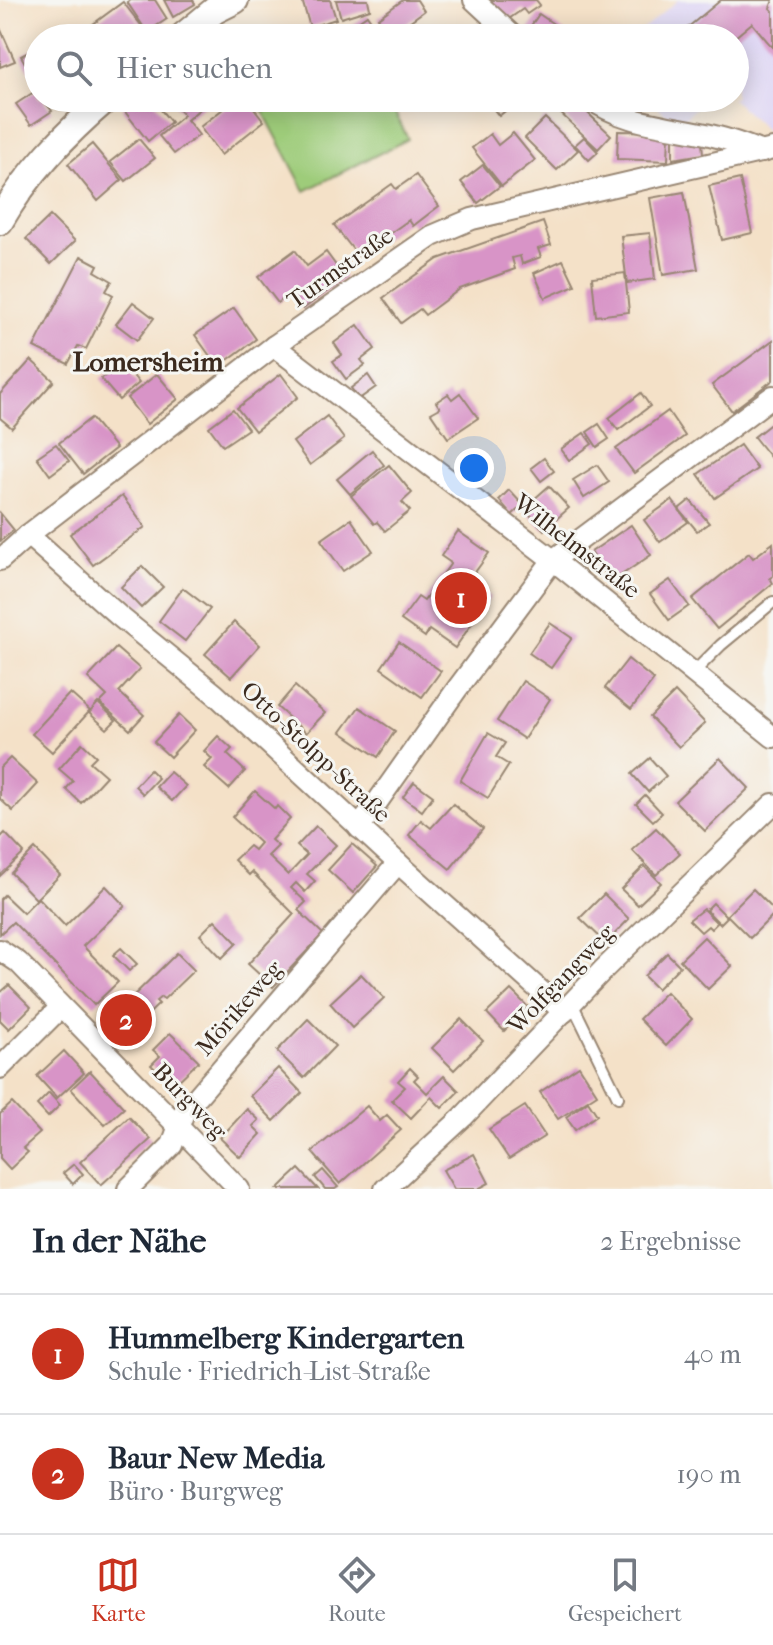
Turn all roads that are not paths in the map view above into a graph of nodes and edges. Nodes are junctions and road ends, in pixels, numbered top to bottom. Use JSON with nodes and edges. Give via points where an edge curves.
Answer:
{"nodes":[{"id":1,"x":235,"y":0,"type":"edge"},
{"id":2,"x":474,"y":0,"type":"edge"},
{"id":3,"x":198,"y":24,"type":"edge"},
{"id":4,"x":500,"y":24,"type":"edge"},
{"id":5,"x":91,"y":112,"type":"edge"},
{"id":6,"x":611,"y":112,"type":"edge"},
{"id":7,"x":768,"y":150,"type":"edge"},
{"id":8,"x":0,"y":221,"type":"edge"},
{"id":9,"x":274,"y":346,"type":"junction"},
{"id":10,"x":773,"y":396,"type":"edge"},
{"id":11,"x":28,"y":535,"type":"junction"},
{"id":12,"x":0,"y":560,"type":"edge"},
{"id":13,"x":553,"y":560,"type":"junction"},
{"id":14,"x":773,"y":602,"type":"edge"},
{"id":15,"x":694,"y":672,"type":"junction"},
{"id":16,"x":773,"y":737,"type":"edge"},
{"id":17,"x":773,"y":804,"type":"edge"},
{"id":18,"x":359,"y":828,"type":"junction"},
{"id":19,"x":398,"y":863,"type":"junction"},
{"id":20,"x":0,"y":950,"type":"edge"},
{"id":21,"x":61,"y":1007,"type":"junction"},
{"id":22,"x":568,"y":1008,"type":"junction"},
{"id":23,"x":0,"y":1068,"type":"edge"},
{"id":24,"x":618,"y":1097,"type":"dead end"},
{"id":25,"x":179,"y":1127,"type":"junction"},
{"id":26,"x":128,"y":1189,"type":"edge"},
{"id":27,"x":239,"y":1189,"type":"edge"},
{"id":28,"x":385,"y":1189,"type":"edge"}],
"edges":[{"from":1,"to":3,"type":"street"},
{"from":2,"to":4,"type":"street"},
{"from":5,"to":8,"type":"street","via":[[58,141]]},
{"from":6,"to":7,"type":"street"},
{"from":7,"to":9,"type":"street","name":"Turmstraße","via":[[472,219],[432,236]]},
{"from":9,"to":11,"type":"street","name":"Turmstraße"},
{"from":9,"to":13,"type":"street","name":"Wilhelmstraße"},
{"from":10,"to":13,"type":"street"},
{"from":11,"to":12,"type":"street","name":"Turmstraße"},
{"from":11,"to":18,"type":"street","name":"Otto-Stolpp-Straße","via":[[215,694]]},
{"from":13,"to":15,"type":"street","name":"Wilhelmstraße"},
{"from":13,"to":18,"type":"street"},
{"from":14,"to":15,"type":"lane"},
{"from":15,"to":16,"type":"street","name":"Wilhelmstraße"},
{"from":17,"to":22,"type":"street","name":"Wolfgangweg"},
{"from":18,"to":19,"type":"street","name":"Otto-Stolpp-Straße"},
{"from":19,"to":22,"type":"street","name":"Otto-Stolpp-Straße"},
{"from":19,"to":25,"type":"street","name":"Mörikeweg","via":[[184,1112]]},
{"from":20,"to":21,"type":"street","name":"Burgweg"},
{"from":21,"to":23,"type":"street"},
{"from":21,"to":25,"type":"street","name":"Burgweg"},
{"from":22,"to":24,"type":"lane"},
{"from":22,"to":28,"type":"street","name":"Wolfgangweg"},
{"from":25,"to":26,"type":"street","name":"Mörikeweg","via":[[172,1145]]},
{"from":25,"to":27,"type":"street","name":"Burgweg"}]}
